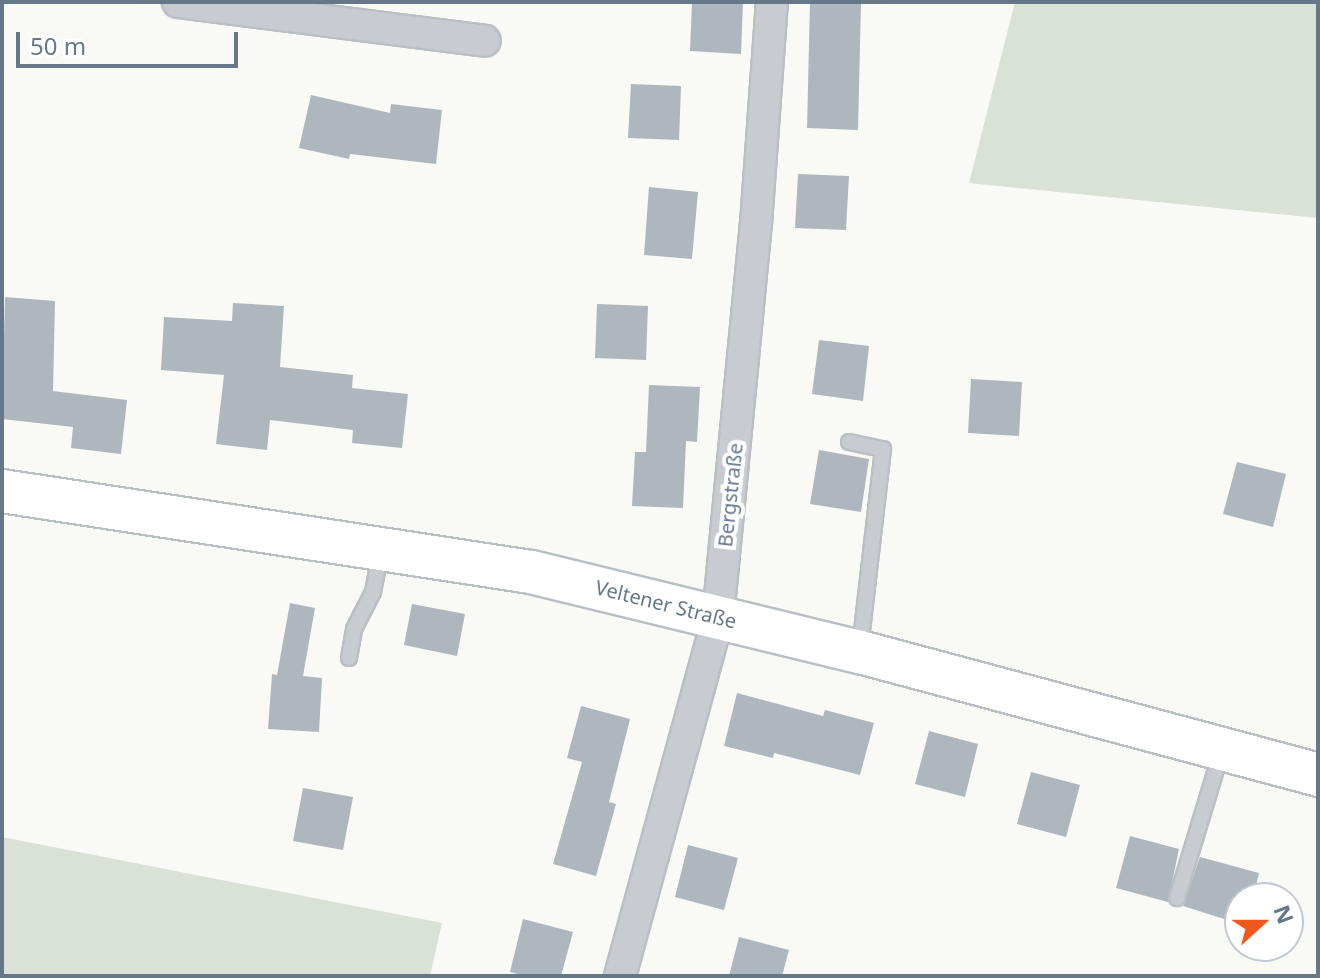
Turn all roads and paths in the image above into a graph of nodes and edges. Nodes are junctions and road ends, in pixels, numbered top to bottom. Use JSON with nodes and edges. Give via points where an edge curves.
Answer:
{"nodes":[{"id":1,"x":178,"y":2,"type":"edge"},
{"id":2,"x":772,"y":2,"type":"edge"},
{"id":3,"x":485,"y":41,"type":"dead end"},
{"id":4,"x":849,"y":442,"type":"dead end"},
{"id":5,"x":2,"y":491,"type":"edge"},
{"id":6,"x":382,"y":547,"type":"junction"},
{"id":7,"x":718,"y":617,"type":"junction"},
{"id":8,"x":860,"y":652,"type":"junction"},
{"id":9,"x":349,"y":658,"type":"dead end"},
{"id":10,"x":1222,"y":749,"type":"junction"},
{"id":11,"x":1318,"y":775,"type":"edge"},
{"id":12,"x":1177,"y":898,"type":"dead end"},
{"id":13,"x":620,"y":976,"type":"edge"}],
"edges":[{"from":1,"to":3,"type":"street"},
{"from":2,"to":7,"type":"street","name":"Bergstraße"},
{"from":4,"to":8,"type":"lane","via":[[883,449]]},
{"from":5,"to":6,"type":"main road","name":"Veltener Straße"},
{"from":6,"to":7,"type":"main road","name":"Veltener Straße","via":[[531,572]]},
{"from":6,"to":9,"type":"lane","via":[[373,592],[354,629]]},
{"from":7,"to":8,"type":"main road","name":"Veltener Straße"},
{"from":7,"to":13,"type":"street","name":"Bergstraße"},
{"from":8,"to":10,"type":"main road","name":"Veltener Straße"},
{"from":10,"to":11,"type":"main road","name":"Veltener Straße"},
{"from":10,"to":12,"type":"lane"}]}
